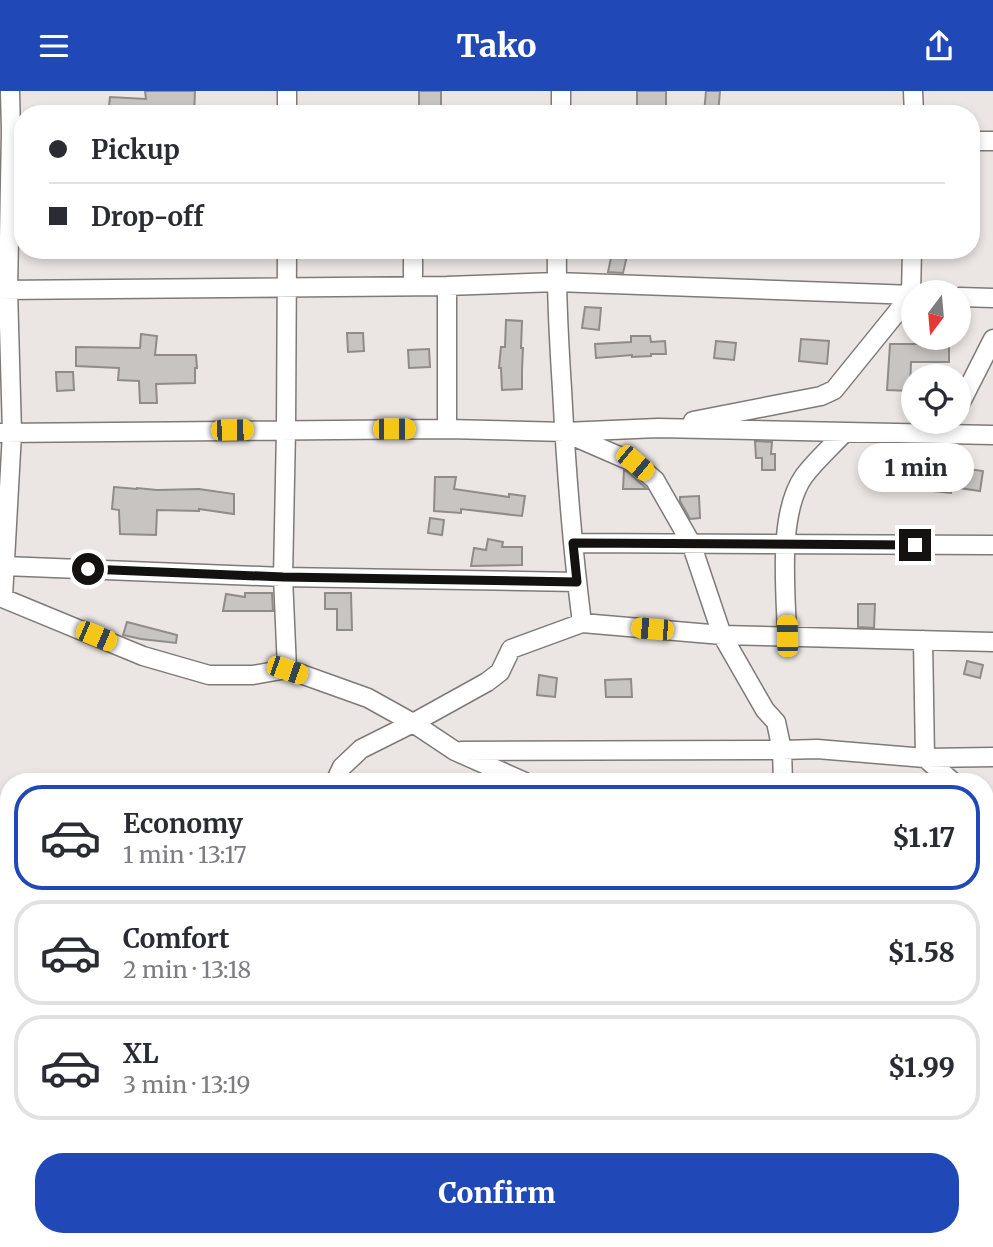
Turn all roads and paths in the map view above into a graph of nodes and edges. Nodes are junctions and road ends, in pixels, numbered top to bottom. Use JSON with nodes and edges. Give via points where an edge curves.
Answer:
{"nodes":[{"id":1,"x":10,"y":91,"type":"edge"},
{"id":2,"x":11,"y":131,"type":"edge"},
{"id":3,"x":287,"y":259,"type":"edge"},
{"id":4,"x":413,"y":259,"type":"edge"},
{"id":5,"x":557,"y":259,"type":"edge"},
{"id":6,"x":912,"y":259,"type":"edge"},
{"id":7,"x":912,"y":280,"type":"edge"},
{"id":8,"x":556,"y":282,"type":"junction"},
{"id":9,"x":413,"y":286,"type":"junction"},
{"id":10,"x":447,"y":286,"type":"junction"},
{"id":11,"x":287,"y":287,"type":"junction"},
{"id":12,"x":4,"y":290,"type":"edge"},
{"id":13,"x":901,"y":295,"type":"edge"},
{"id":14,"x":971,"y":297,"type":"edge"},
{"id":15,"x":993,"y":298,"type":"edge"},
{"id":16,"x":901,"y":308,"type":"edge"},
{"id":17,"x":993,"y":339,"type":"edge"},
{"id":18,"x":971,"y":382,"type":"edge"},
{"id":19,"x":659,"y":428,"type":"junction"},
{"id":20,"x":286,"y":429,"type":"junction"},
{"id":21,"x":447,"y":429,"type":"junction"},
{"id":22,"x":901,"y":430,"type":"edge"},
{"id":23,"x":565,"y":432,"type":"junction"},
{"id":24,"x":845,"y":432,"type":"junction"},
{"id":25,"x":971,"y":432,"type":"edge"},
{"id":26,"x":6,"y":433,"type":"edge"},
{"id":27,"x":993,"y":435,"type":"edge"},
{"id":28,"x":573,"y":543,"type":"junction"},
{"id":29,"x":691,"y":543,"type":"junction"},
{"id":30,"x":785,"y":544,"type":"junction"},
{"id":31,"x":993,"y":545,"type":"edge"},
{"id":32,"x":4,"y":566,"type":"junction"},
{"id":33,"x":283,"y":577,"type":"junction"},
{"id":34,"x":577,"y":582,"type":"junction"},
{"id":35,"x":1,"y":597,"type":"edge"},
{"id":36,"x":582,"y":623,"type":"junction"},
{"id":37,"x":722,"y":635,"type":"junction"},
{"id":38,"x":787,"y":636,"type":"junction"},
{"id":39,"x":923,"y":640,"type":"junction"},
{"id":40,"x":993,"y":642,"type":"edge"},
{"id":41,"x":287,"y":670,"type":"junction"},
{"id":42,"x":413,"y":723,"type":"junction"},
{"id":43,"x":782,"y":750,"type":"junction"},
{"id":44,"x":454,"y":751,"type":"junction"},
{"id":45,"x":993,"y":757,"type":"edge"},
{"id":46,"x":925,"y":758,"type":"junction"},
{"id":47,"x":339,"y":773,"type":"edge"},
{"id":48,"x":504,"y":773,"type":"edge"},
{"id":49,"x":783,"y":773,"type":"edge"},
{"id":50,"x":942,"y":773,"type":"edge"}],
"edges":[{"from":1,"to":2,"type":"street"},
{"from":2,"to":12,"type":"street"},
{"from":3,"to":11,"type":"street"},
{"from":4,"to":9,"type":"street"},
{"from":5,"to":8,"type":"street"},
{"from":6,"to":7,"type":"street"},
{"from":8,"to":10,"type":"street"},
{"from":8,"to":13,"type":"street"},
{"from":8,"to":23,"type":"street"},
{"from":9,"to":10,"type":"street"},
{"from":9,"to":11,"type":"street"},
{"from":10,"to":21,"type":"street"},
{"from":11,"to":12,"type":"street"},
{"from":11,"to":20,"type":"street"},
{"from":12,"to":26,"type":"street"},
{"from":14,"to":15,"type":"street"},
{"from":16,"to":19,"type":"street","via":[[834,390]]},
{"from":17,"to":18,"type":"street"},
{"from":19,"to":23,"type":"street"},
{"from":19,"to":24,"type":"street"},
{"from":20,"to":21,"type":"street"},
{"from":20,"to":26,"type":"street"},
{"from":20,"to":33,"type":"street"},
{"from":21,"to":23,"type":"street"},
{"from":22,"to":24,"type":"street"},
{"from":23,"to":28,"type":"street"},
{"from":23,"to":29,"type":"street","via":[[635,463],[656,479]]},
{"from":24,"to":30,"type":"street","via":[[804,477],[792,498]]},
{"from":25,"to":27,"type":"street"},
{"from":26,"to":32,"type":"street"},
{"from":28,"to":29,"type":"street"},
{"from":28,"to":34,"type":"street"},
{"from":29,"to":30,"type":"street"},
{"from":29,"to":37,"type":"street"},
{"from":30,"to":31,"type":"street"},
{"from":30,"to":38,"type":"street"},
{"from":32,"to":33,"type":"street"},
{"from":32,"to":35,"type":"street"},
{"from":33,"to":34,"type":"street"},
{"from":33,"to":41,"type":"street"},
{"from":34,"to":36,"type":"street"},
{"from":35,"to":41,"type":"street","via":[[143,656],[209,675]]},
{"from":36,"to":37,"type":"street"},
{"from":36,"to":42,"type":"street","via":[[511,649],[500,672],[487,682]]},
{"from":37,"to":38,"type":"street"},
{"from":37,"to":43,"type":"street","via":[[776,722]]},
{"from":38,"to":39,"type":"street"},
{"from":39,"to":40,"type":"street"},
{"from":39,"to":46,"type":"street"},
{"from":41,"to":42,"type":"street","via":[[369,698]]},
{"from":42,"to":44,"type":"street"},
{"from":42,"to":47,"type":"street","via":[[361,749]]},
{"from":43,"to":44,"type":"street"},
{"from":43,"to":46,"type":"street"},
{"from":43,"to":49,"type":"street"},
{"from":44,"to":48,"type":"street"},
{"from":45,"to":46,"type":"street"},
{"from":46,"to":50,"type":"street"}]}
